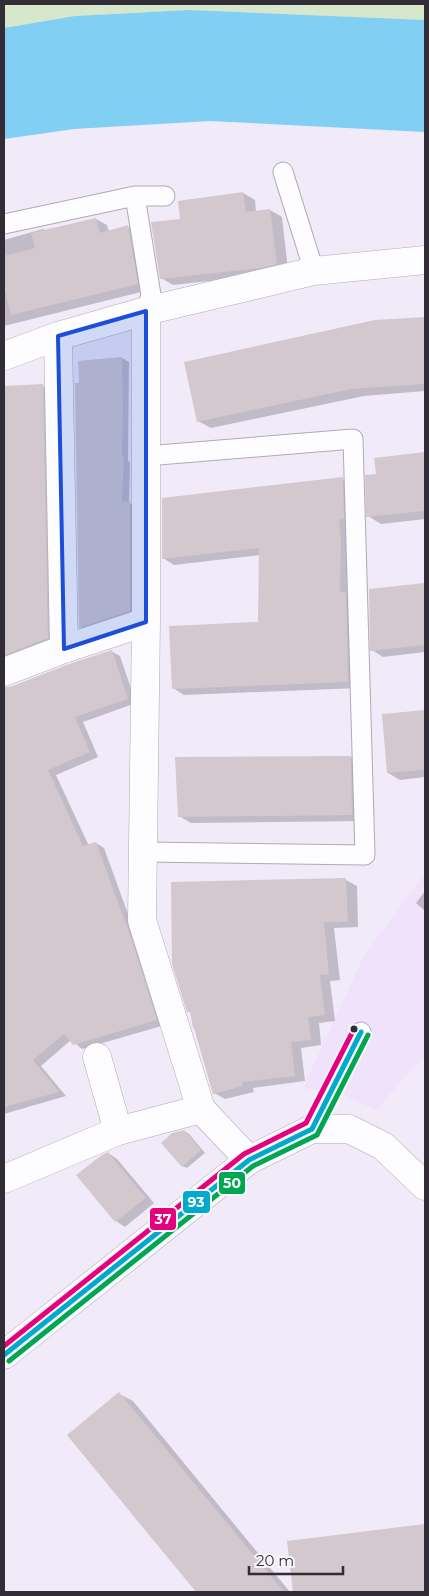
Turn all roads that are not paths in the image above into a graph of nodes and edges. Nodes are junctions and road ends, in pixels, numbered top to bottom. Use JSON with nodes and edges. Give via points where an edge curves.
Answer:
{"nodes":[{"id":1,"x":283,"y":172,"type":"dead end"},
{"id":2,"x":135,"y":196,"type":"junction"},
{"id":3,"x":165,"y":196,"type":"dead end"},
{"id":4,"x":4,"y":224,"type":"edge"},
{"id":5,"x":425,"y":260,"type":"edge"},
{"id":6,"x":314,"y":271,"type":"junction"},
{"id":7,"x":146,"y":311,"type":"junction"},
{"id":8,"x":58,"y":336,"type":"junction"},
{"id":9,"x":4,"y":356,"type":"edge"},
{"id":10,"x":146,"y":456,"type":"junction"},
{"id":11,"x":146,"y":622,"type":"junction"},
{"id":12,"x":64,"y":649,"type":"junction"},
{"id":13,"x":4,"y":672,"type":"edge"},
{"id":14,"x":143,"y":852,"type":"junction"},
{"id":15,"x":361,"y":1032,"type":"dead end"},
{"id":16,"x":97,"y":1057,"type":"dead end"},
{"id":17,"x":201,"y":1109,"type":"junction"},
{"id":18,"x":312,"y":1129,"type":"junction"},
{"id":19,"x":118,"y":1131,"type":"junction"},
{"id":20,"x":250,"y":1160,"type":"junction"},
{"id":21,"x":4,"y":1179,"type":"edge"},
{"id":22,"x":425,"y":1186,"type":"edge"},
{"id":23,"x":4,"y":1355,"type":"edge"}],
"edges":[{"from":1,"to":6,"type":"lane"},
{"from":2,"to":3,"type":"lane"},
{"from":2,"to":4,"type":"lane"},
{"from":2,"to":7,"type":"lane","via":[[151,295]]},
{"from":5,"to":6,"type":"street"},
{"from":6,"to":7,"type":"street"},
{"from":7,"to":8,"type":"street"},
{"from":7,"to":10,"type":"street"},
{"from":8,"to":9,"type":"street"},
{"from":8,"to":12,"type":"street"},
{"from":10,"to":11,"type":"street"},
{"from":10,"to":14,"type":"lane","via":[[353,439],[364,855]]},
{"from":11,"to":12,"type":"street"},
{"from":11,"to":14,"type":"street"},
{"from":12,"to":13,"type":"street"},
{"from":14,"to":17,"type":"street","via":[[142,920]]},
{"from":15,"to":18,"type":"lane"},
{"from":16,"to":19,"type":"street"},
{"from":17,"to":19,"type":"street"},
{"from":17,"to":20,"type":"street"},
{"from":18,"to":20,"type":"street"},
{"from":18,"to":22,"type":"street","via":[[349,1129],[383,1146]]},
{"from":19,"to":21,"type":"street"},
{"from":20,"to":23,"type":"street"}]}
